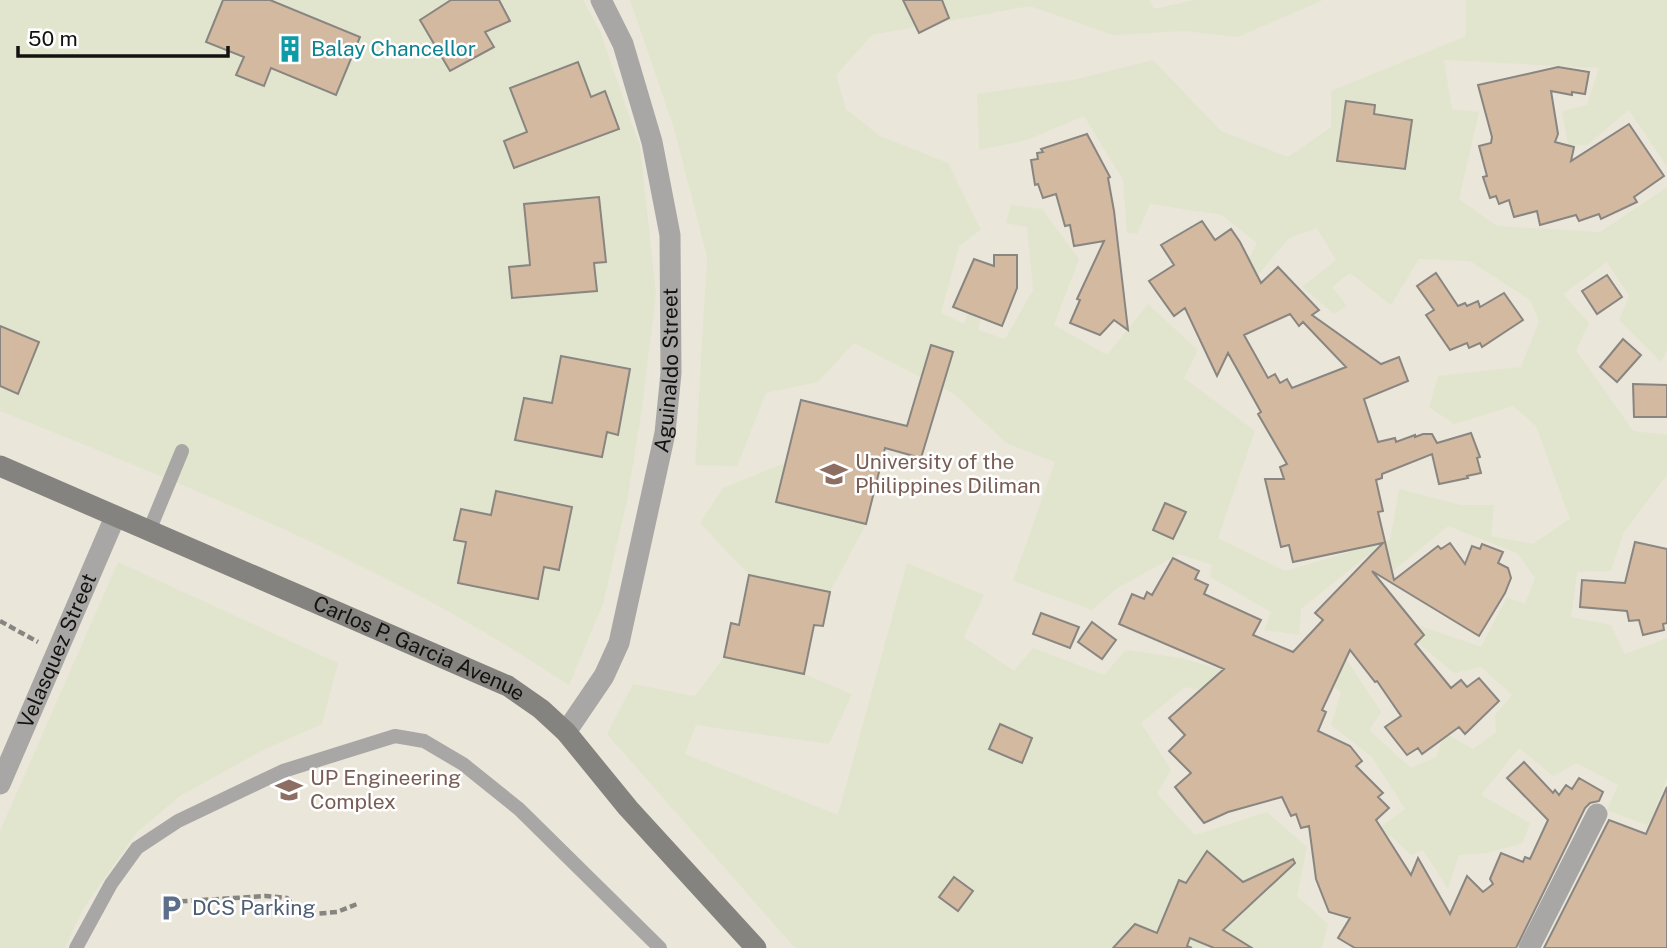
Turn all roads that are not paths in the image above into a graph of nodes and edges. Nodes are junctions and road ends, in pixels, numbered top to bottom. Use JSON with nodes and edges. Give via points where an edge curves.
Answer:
{"nodes":[{"id":1,"x":601,"y":0,"type":"edge"},
{"id":2,"x":182,"y":451,"type":"dead end"},
{"id":3,"x":0,"y":466,"type":"edge"},
{"id":4,"x":116,"y":517,"type":"junction"},
{"id":5,"x":149,"y":531,"type":"junction"},
{"id":6,"x":566,"y":732,"type":"junction"},
{"id":7,"x":0,"y":784,"type":"edge"},
{"id":8,"x":1597,"y":814,"type":"dead end"},
{"id":9,"x":76,"y":948,"type":"edge"},
{"id":10,"x":660,"y":948,"type":"edge"},
{"id":11,"x":756,"y":948,"type":"edge"},
{"id":12,"x":1529,"y":948,"type":"edge"}],
"edges":[{"from":1,"to":6,"type":"street","name":"Aguinaldo Street","via":[[623,44],[652,142],[670,234],[671,373],[665,433],[619,643],[604,676]]},
{"from":2,"to":5,"type":"lane"},
{"from":3,"to":4,"type":"main road","name":"Carlos P. Garcia Avenue"},
{"from":4,"to":5,"type":"main road","name":"Carlos P. Garcia Avenue"},
{"from":4,"to":7,"type":"street","name":"Velasquez Street"},
{"from":5,"to":6,"type":"main road","name":"Carlos P. Garcia Avenue","via":[[508,687]]},
{"from":6,"to":11,"type":"main road","name":"Carlos P. Garcia Avenue","via":[[628,808]]},
{"from":8,"to":12,"type":"street"},
{"from":9,"to":10,"type":"lane","via":[[137,848],[178,821],[284,771],[395,736],[424,741],[482,779],[519,809]]}]}
